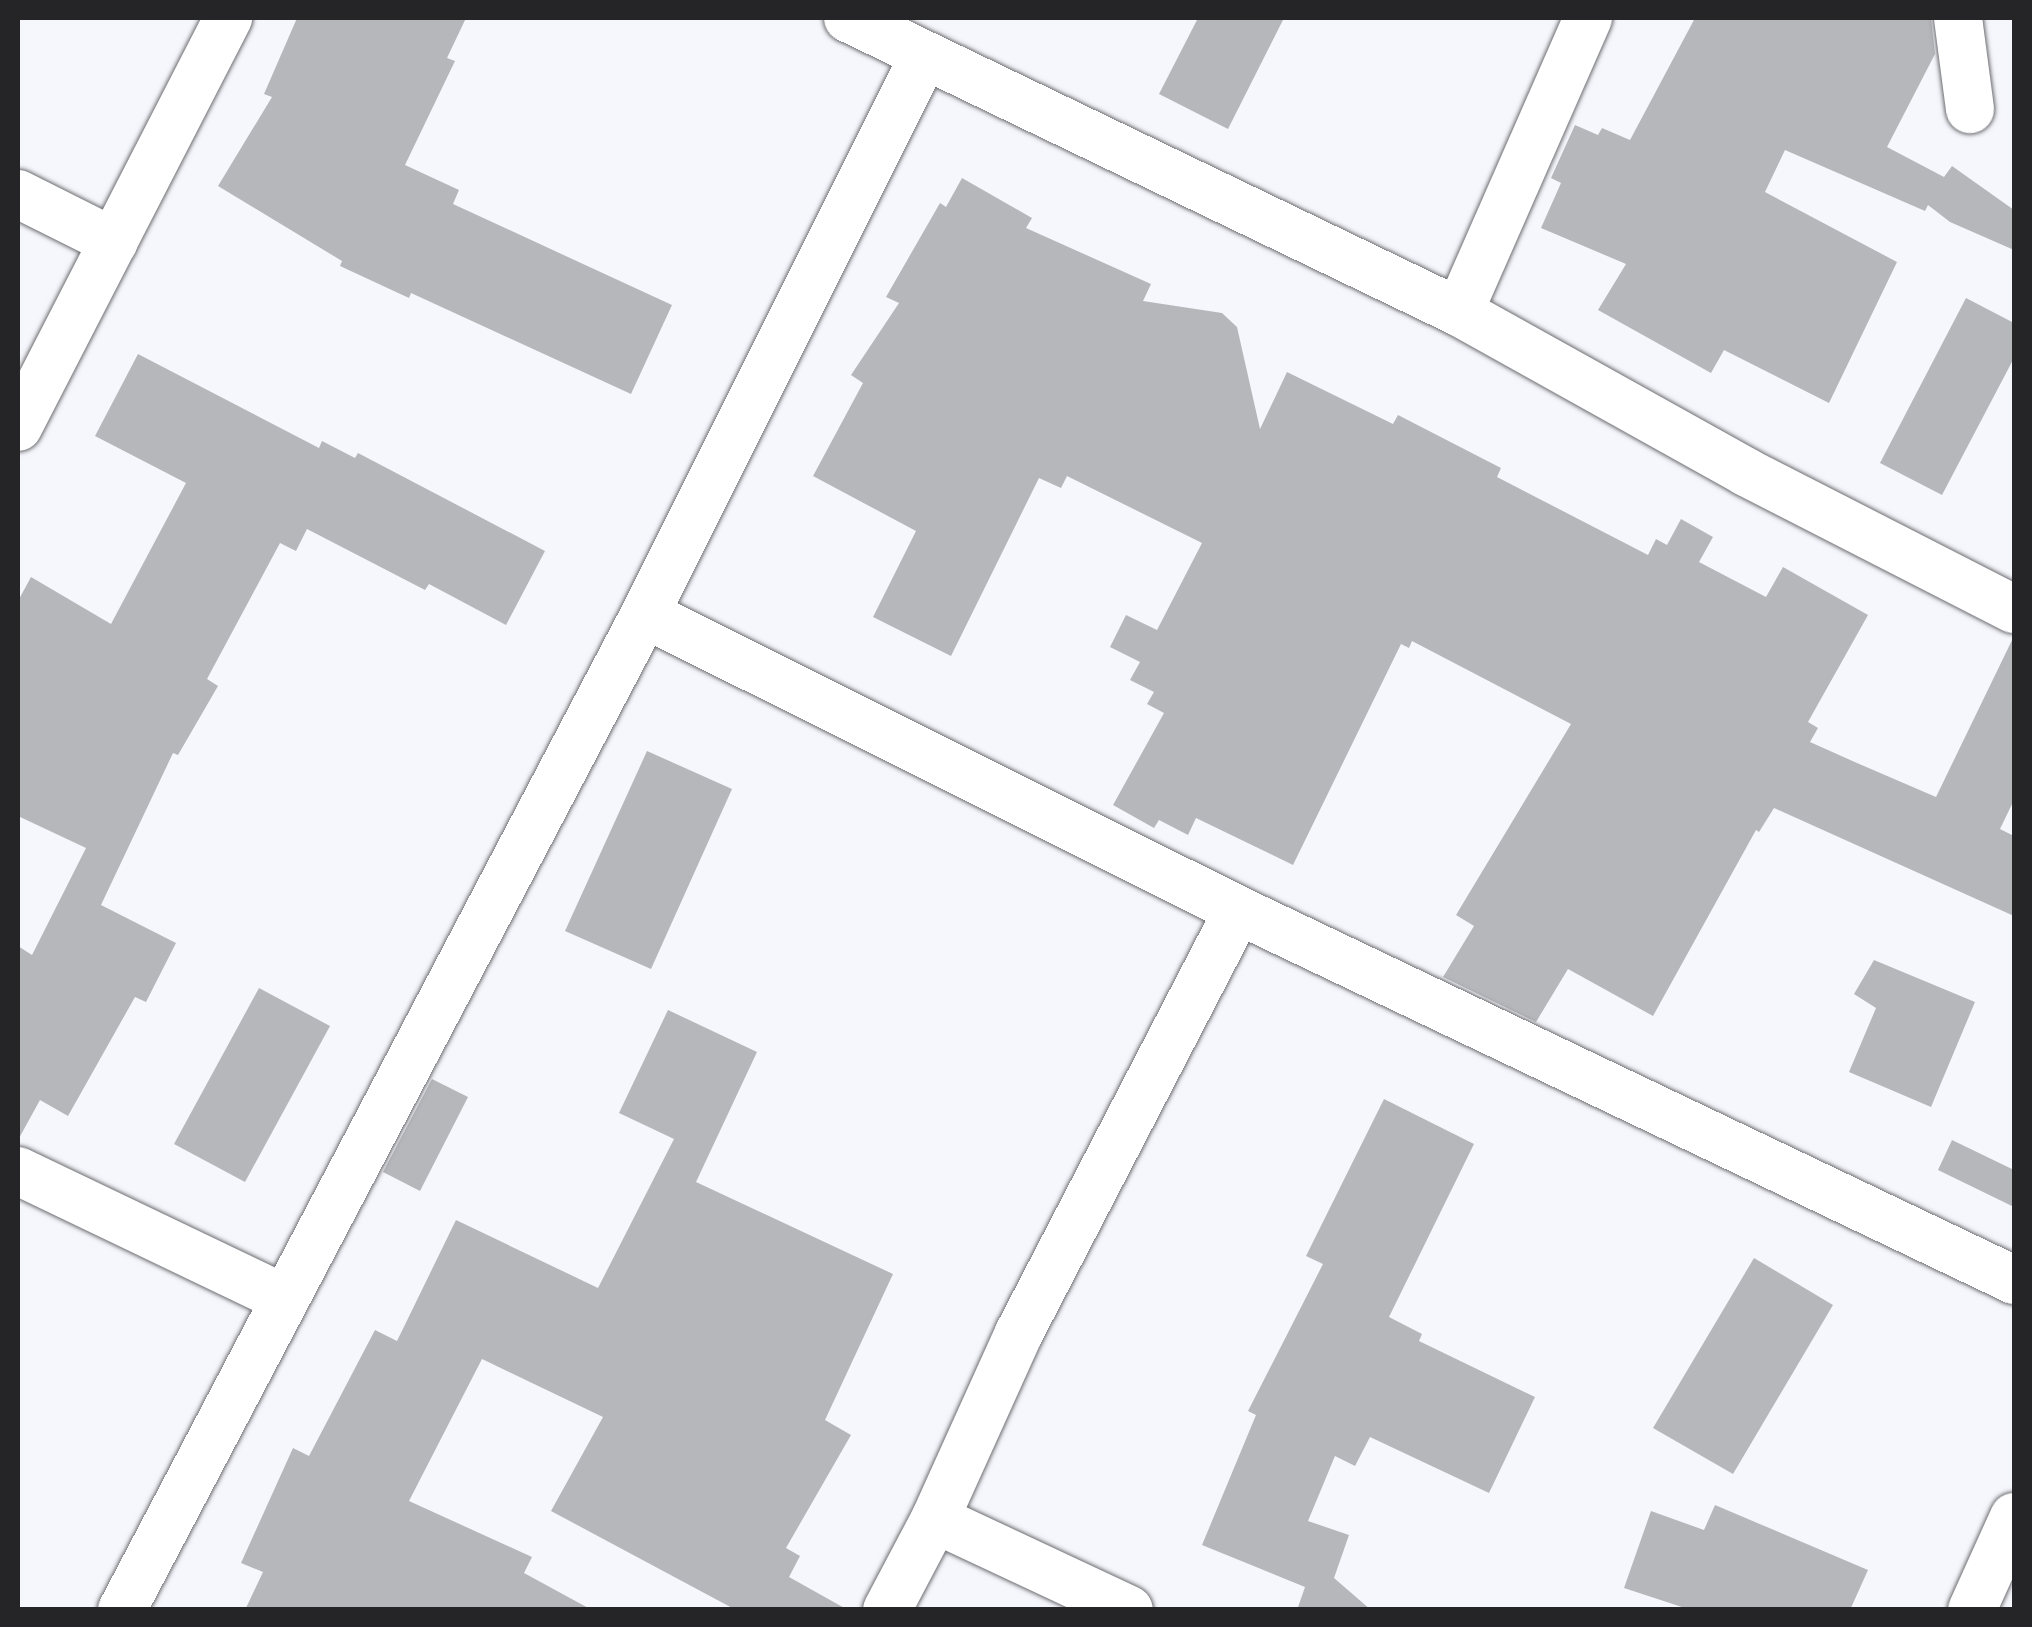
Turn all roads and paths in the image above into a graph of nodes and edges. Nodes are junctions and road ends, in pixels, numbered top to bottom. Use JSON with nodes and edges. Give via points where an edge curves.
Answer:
{"nodes":[{"id":1,"x":228,"y":18,"type":"edge"},
{"id":2,"x":848,"y":18,"type":"edge"},
{"id":3,"x":1588,"y":18,"type":"edge"},
{"id":4,"x":1958,"y":18,"type":"edge"},
{"id":5,"x":924,"y":56,"type":"junction"},
{"id":6,"x":1970,"y":109,"type":"dead end"},
{"id":7,"x":18,"y":194,"type":"edge"},
{"id":8,"x":114,"y":242,"type":"junction"},
{"id":9,"x":1459,"y":312,"type":"junction"},
{"id":10,"x":18,"y":427,"type":"edge"},
{"id":11,"x":2014,"y":609,"type":"edge"},
{"id":12,"x":646,"y":614,"type":"junction"},
{"id":13,"x":1238,"y":910,"type":"junction"},
{"id":14,"x":18,"y":1171,"type":"edge"},
{"id":15,"x":2014,"y":1280,"type":"edge"},
{"id":16,"x":285,"y":1299,"type":"junction"},
{"id":17,"x":2014,"y":1517,"type":"edge"},
{"id":18,"x":935,"y":1520,"type":"junction"},
{"id":19,"x":122,"y":1610,"type":"edge"},
{"id":20,"x":887,"y":1610,"type":"edge"},
{"id":21,"x":1130,"y":1610,"type":"edge"},
{"id":22,"x":1972,"y":1610,"type":"edge"}],
"edges":[{"from":1,"to":8,"type":"street"},
{"from":2,"to":5,"type":"street"},
{"from":3,"to":9,"type":"street"},
{"from":4,"to":6,"type":"street"},
{"from":5,"to":9,"type":"street"},
{"from":5,"to":12,"type":"street"},
{"from":7,"to":8,"type":"street"},
{"from":8,"to":10,"type":"street"},
{"from":9,"to":11,"type":"street","via":[[1746,472]]},
{"from":12,"to":13,"type":"street"},
{"from":12,"to":16,"type":"street"},
{"from":13,"to":15,"type":"street"},
{"from":13,"to":18,"type":"street","via":[[1019,1333]]},
{"from":14,"to":16,"type":"street"},
{"from":16,"to":19,"type":"street"},
{"from":17,"to":22,"type":"street"},
{"from":18,"to":20,"type":"street"},
{"from":18,"to":21,"type":"street"}]}
